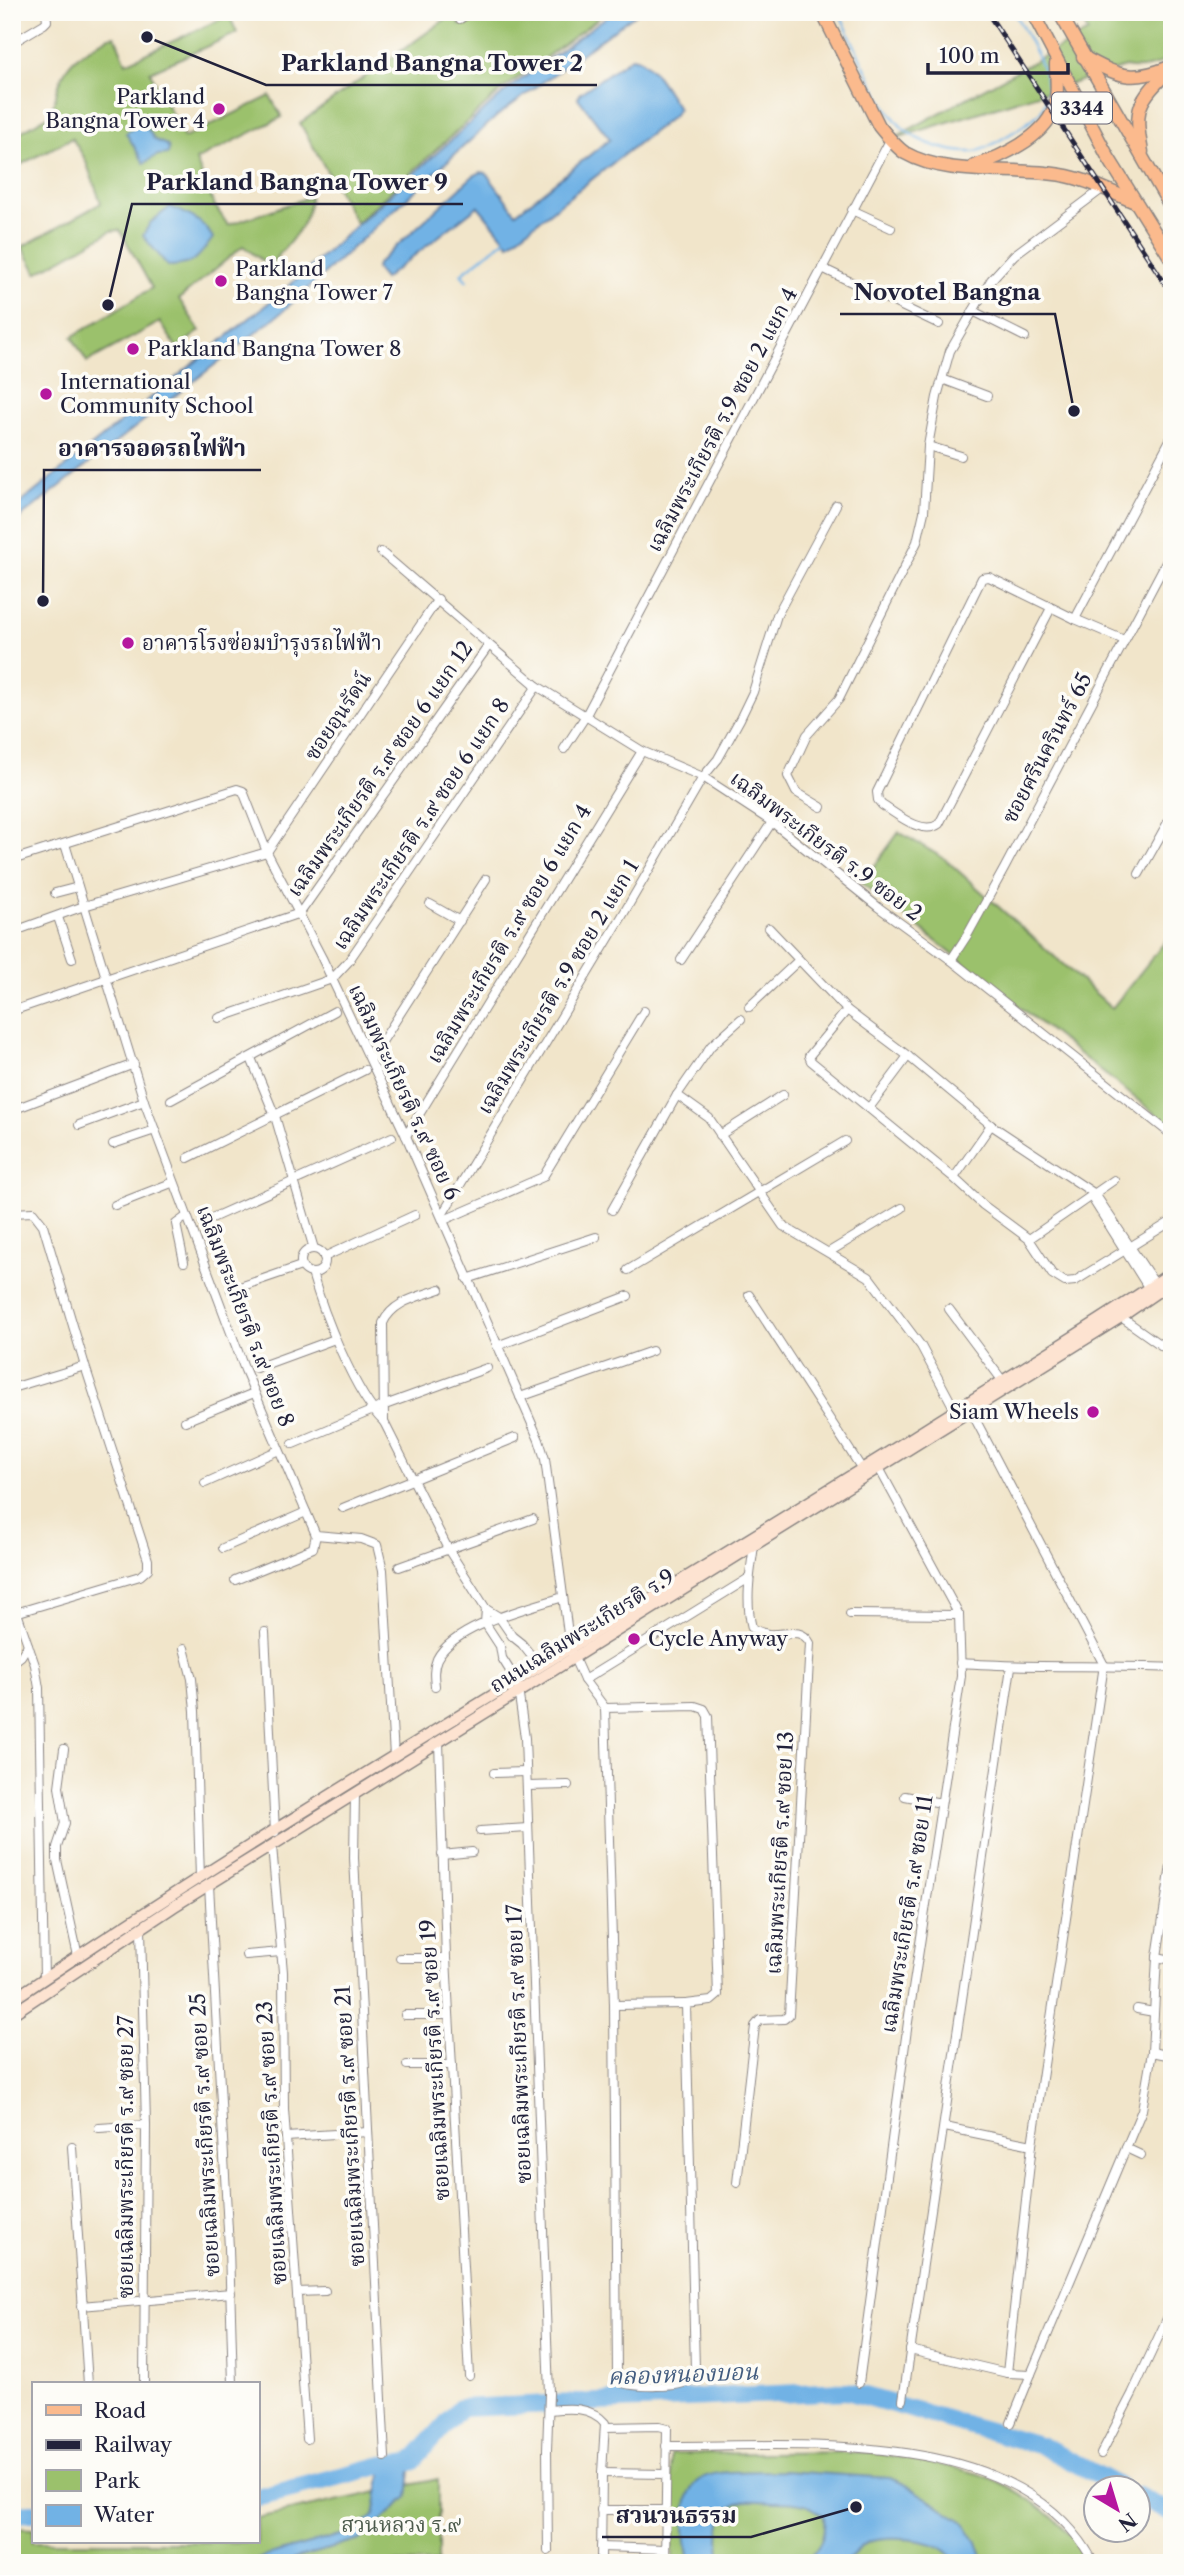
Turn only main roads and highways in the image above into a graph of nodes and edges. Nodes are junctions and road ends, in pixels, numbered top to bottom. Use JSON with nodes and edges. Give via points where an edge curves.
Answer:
{"nodes":[{"id":1,"x":822,"y":12,"type":"edge"},
{"id":2,"x":1032,"y":12,"type":"edge"},
{"id":3,"x":1059,"y":12,"type":"edge"},
{"id":4,"x":1083,"y":57,"type":"junction"},
{"id":5,"x":1055,"y":58,"type":"junction"},
{"id":6,"x":1172,"y":67,"type":"edge"},
{"id":7,"x":1144,"y":165,"type":"junction"},
{"id":8,"x":967,"y":169,"type":"junction"},
{"id":9,"x":1135,"y":202,"type":"junction"},
{"id":10,"x":1172,"y":209,"type":"edge"},
{"id":11,"x":1172,"y":260,"type":"edge"},
{"id":12,"x":1172,"y":1272,"type":"edge"},
{"id":13,"x":1172,"y":1282,"type":"edge"},
{"id":14,"x":1090,"y":1330,"type":"junction"},
{"id":15,"x":1045,"y":1359,"type":"junction"},
{"id":16,"x":969,"y":1407,"type":"junction"},
{"id":17,"x":858,"y":1475,"type":"junction"},
{"id":18,"x":799,"y":1514,"type":"junction"},
{"id":19,"x":573,"y":1653,"type":"junction"},
{"id":20,"x":518,"y":1687,"type":"junction"},
{"id":21,"x":205,"y":1882,"type":"junction"},
{"id":22,"x":12,"y":2000,"type":"edge"},
{"id":23,"x":12,"y":2014,"type":"edge"}],
"edges":[{"from":1,"to":8,"type":"main road","via":[[890,140],[925,161]]},
{"from":2,"to":5,"type":"main road","number":"3344"},
{"from":3,"to":4,"type":"main road","number":"3344"},
{"from":4,"to":6,"type":"main road","via":[[1129,77]]},
{"from":4,"to":7,"type":"main road","number":"3344"},
{"from":5,"to":8,"type":"main road","via":[[1054,108],[1045,125],[1027,140]]},
{"from":5,"to":9,"type":"main road","number":"3344"},
{"from":6,"to":7,"type":"main road","via":[[1137,114]]},
{"from":7,"to":10,"type":"main road","number":"3344"},
{"from":8,"to":9,"type":"main road","via":[[1075,178]]},
{"from":9,"to":11,"type":"main road","number":"3344"},
{"from":12,"to":14,"type":"main road","name":"ถนนเฉลิมพระเกียรติ ร.9"},
{"from":13,"to":14,"type":"main road","name":"ถนนเฉลิมพระเกียรติ ร.9","via":[[1121,1317]]},
{"from":14,"to":15,"type":"main road","name":"ถนนเฉลิมพระเกียรติ ร.9"},
{"from":15,"to":16,"type":"main road","name":"ถนนเฉลิมพระเกียรติ ร.9"},
{"from":15,"to":16,"type":"main road","name":"ถนนเฉลิมพระเกียรติ ร.9","via":[[1002,1380]]},
{"from":16,"to":17,"type":"main road","name":"ถนนเฉลิมพระเกียรติ ร.9","via":[[879,1468]]},
{"from":16,"to":17,"type":"main road","name":"ถนนเฉลิมพระเกียรติ ร.9","via":[[955,1410]]},
{"from":17,"to":18,"type":"main road","name":"ถนนเฉลิมพระเกียรติ ร.9"},
{"from":18,"to":19,"type":"main road","name":"ถนนเฉลิมพระเกียรติ ร.9"},
{"from":18,"to":19,"type":"main road","name":"ถนนเฉลิมพระเกียรติ ร.9","via":[[754,1546]]},
{"from":19,"to":20,"type":"main road","name":"ถนนเฉลิมพระเกียรติ ร.9"},
{"from":19,"to":20,"type":"main road","name":"ถนนเฉลิมพระเกียรติ ร.9","via":[[540,1667]]},
{"from":20,"to":21,"type":"main road","name":"ถนนเฉลิมพระเกียรติ ร.9","via":[[439,1742],[272,1846]]},
{"from":20,"to":21,"type":"main road","name":"ถนนเฉลิมพระเกียรติ ร.9","via":[[394,1756]]},
{"from":21,"to":22,"type":"main road","name":"ถนนเฉลิมพระเกียรติ ร.9"},
{"from":21,"to":23,"type":"main road","name":"ถนนเฉลิมพระเกียรติ ร.9"}]}
